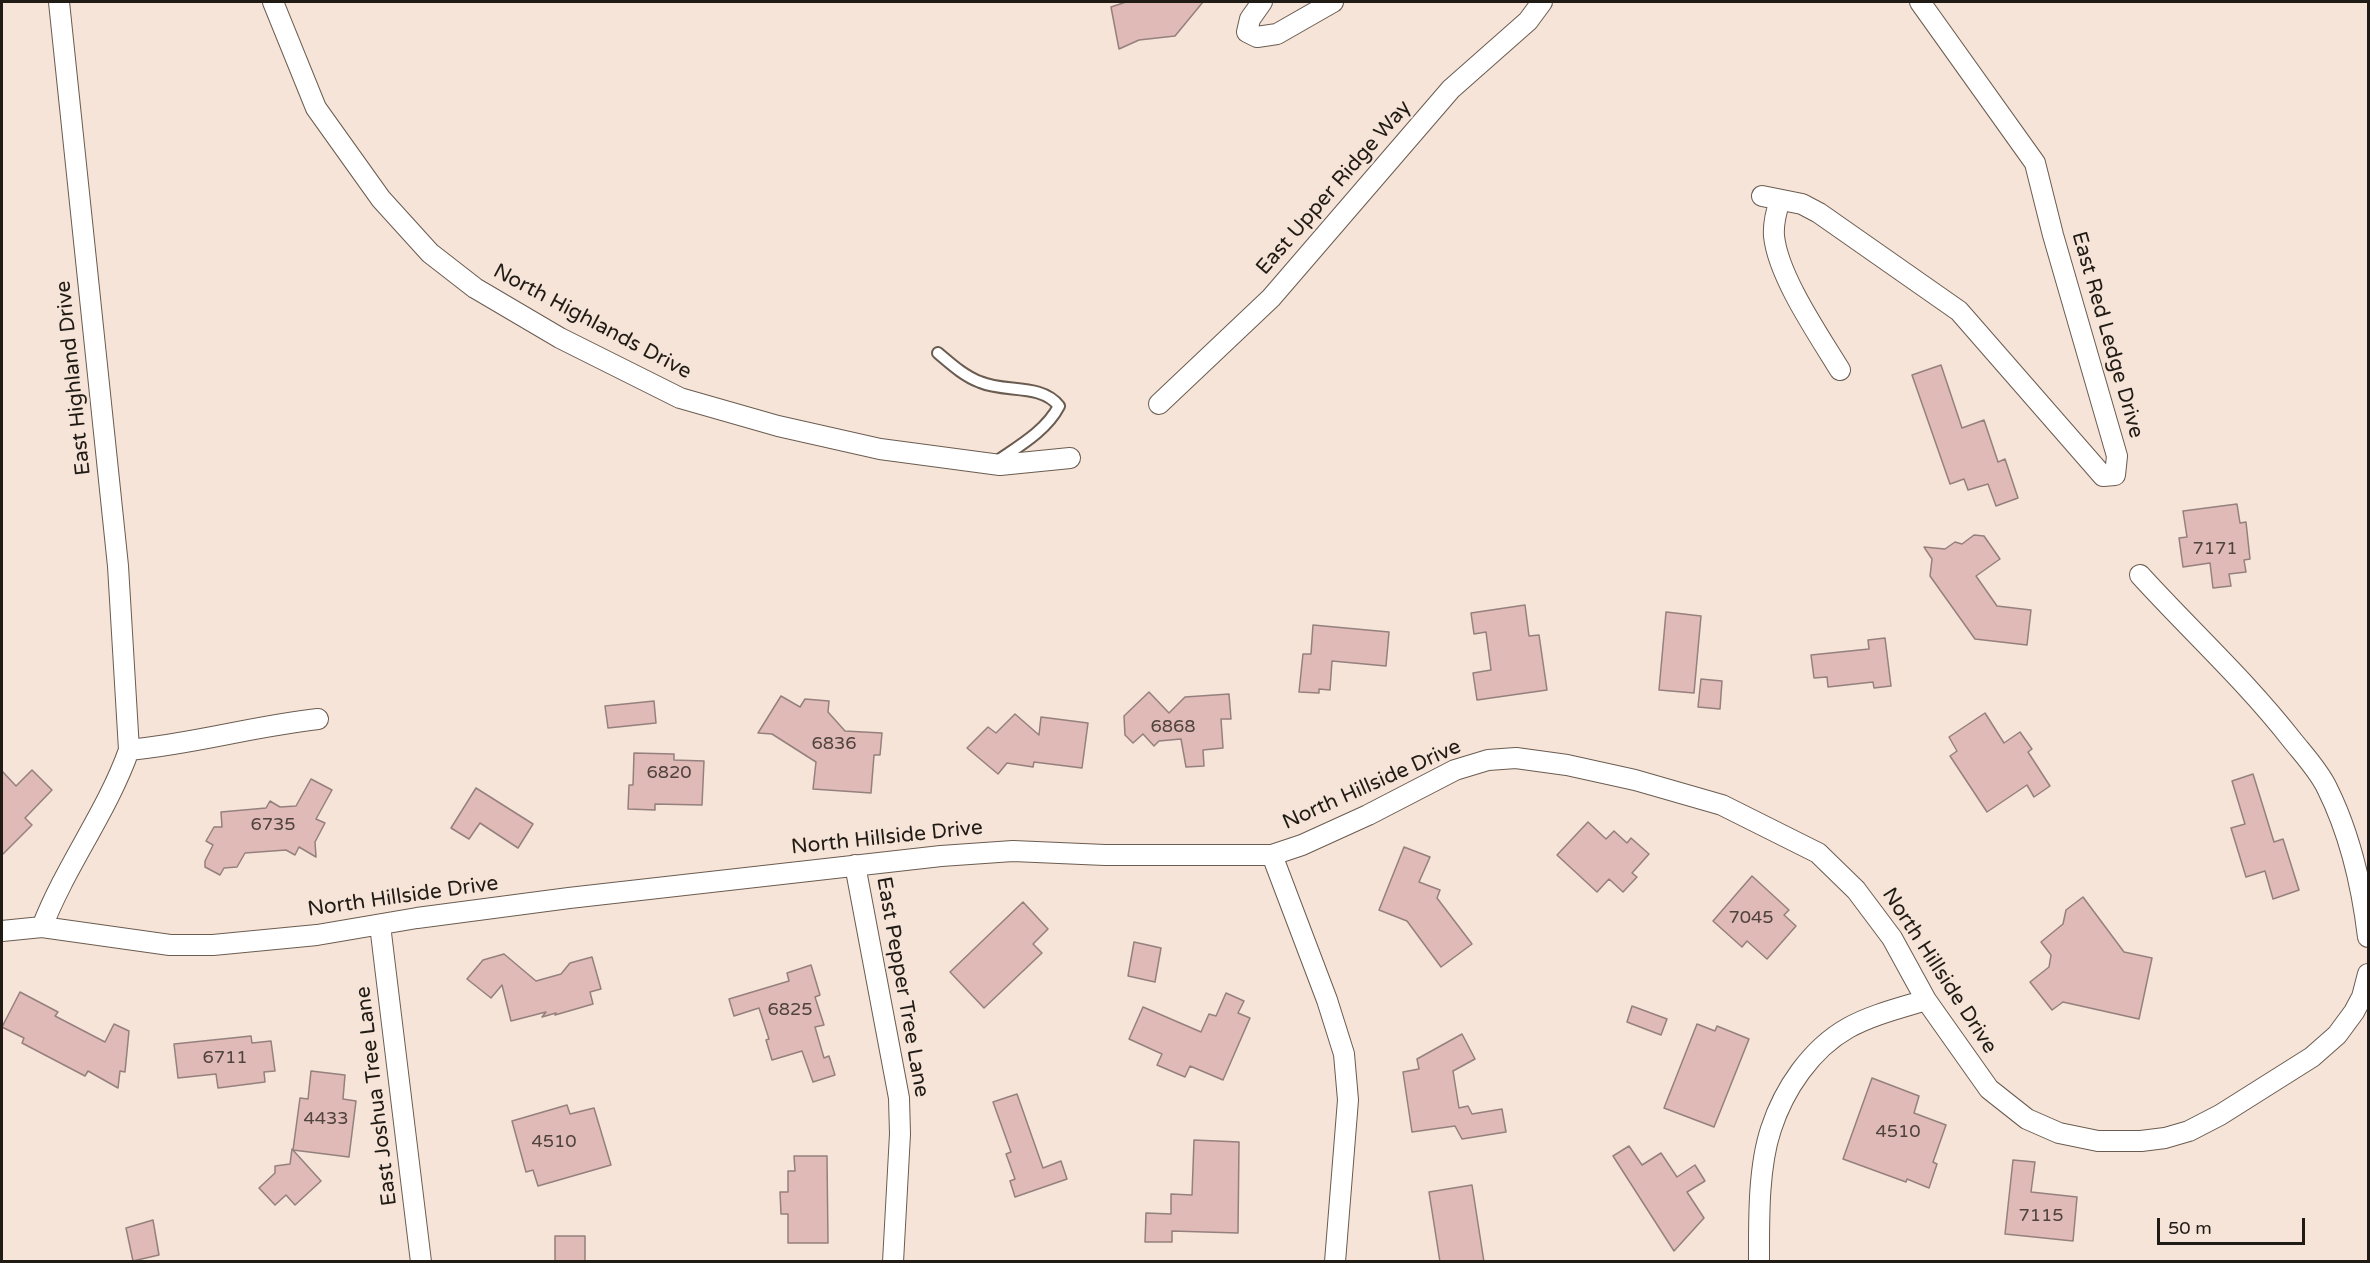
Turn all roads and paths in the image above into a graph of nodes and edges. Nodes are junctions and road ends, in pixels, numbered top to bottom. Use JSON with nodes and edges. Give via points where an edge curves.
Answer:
{"nodes":[{"id":1,"x":59,"y":2,"type":"edge"},
{"id":2,"x":273,"y":2,"type":"edge"},
{"id":3,"x":1262,"y":2,"type":"edge"},
{"id":4,"x":1333,"y":2,"type":"edge"},
{"id":5,"x":1542,"y":2,"type":"edge"},
{"id":6,"x":1920,"y":2,"type":"edge"},
{"id":7,"x":938,"y":353,"type":"dead end"},
{"id":8,"x":1840,"y":370,"type":"dead end"},
{"id":9,"x":1159,"y":404,"type":"dead end"},
{"id":10,"x":1070,"y":458,"type":"dead end"},
{"id":11,"x":994,"y":464,"type":"junction"},
{"id":12,"x":2140,"y":574,"type":"dead end"},
{"id":13,"x":318,"y":719,"type":"dead end"},
{"id":14,"x":129,"y":750,"type":"junction"},
{"id":15,"x":1272,"y":855,"type":"junction"},
{"id":16,"x":855,"y":865,"type":"junction"},
{"id":17,"x":380,"y":925,"type":"junction"},
{"id":18,"x":42,"y":927,"type":"junction"},
{"id":19,"x":2,"y":931,"type":"edge"},
{"id":20,"x":2368,"y":937,"type":"edge"},
{"id":21,"x":2368,"y":974,"type":"edge"},
{"id":22,"x":1926,"y":1000,"type":"junction"},
{"id":23,"x":421,"y":1262,"type":"edge"},
{"id":24,"x":893,"y":1262,"type":"edge"},
{"id":25,"x":1335,"y":1262,"type":"edge"},
{"id":26,"x":1759,"y":1262,"type":"edge"}],
"edges":[{"from":1,"to":14,"type":"street","name":"East Highland Drive","via":[[118,566]]},
{"from":2,"to":11,"type":"street","name":"North Highlands Drive","via":[[316,108],[381,199],[430,253],[475,288],[560,338],[680,398],[880,449]]},
{"from":3,"to":4,"type":"street","via":[[1250,19],[1248,32],[1257,37],[1276,34]]},
{"from":5,"to":9,"type":"street","name":"East Upper Ridge Way","via":[[1528,21],[1451,89],[1271,298]]},
{"from":6,"to":8,"type":"street","name":"East Red Ledge Drive","via":[[2035,163],[2118,456],[2115,475],[2103,476],[1959,310],[1819,213],[1802,204],[1771,198],[1778,253],[1796,297]]},
{"from":7,"to":11,"type":"lane","via":[[960,372],[981,382],[1002,389],[1040,393],[1053,398],[1059,406],[1054,417],[1035,435]]},
{"from":10,"to":11,"type":"street","name":"North Highlands Drive"},
{"from":12,"to":20,"type":"street","via":[[2266,707],[2326,785],[2347,838]]},
{"from":13,"to":14,"type":"street"},
{"from":14,"to":18,"type":"street","via":[[118,782],[55,894]]},
{"from":15,"to":16,"type":"street","name":"North Hillside Drive","via":[[1004,851]]},
{"from":15,"to":22,"type":"street","name":"North Hillside Drive","via":[[1368,815],[1440,776],[1488,760],[1515,758],[1567,765],[1722,805],[1818,853],[1856,890],[1886,930]]},
{"from":15,"to":25,"type":"street","via":[[1328,1000],[1345,1062],[1348,1100]]},
{"from":16,"to":17,"type":"street","name":"North Hillside Drive","via":[[569,898]]},
{"from":16,"to":24,"type":"street","name":"East Pepper Tree Lane","via":[[899,1098]]},
{"from":17,"to":18,"type":"street","name":"North Hillside Drive","via":[[213,945],[170,945]]},
{"from":17,"to":23,"type":"street","name":"East Joshua Tree Lane"},
{"from":18,"to":19,"type":"street","name":"North Hillside Drive"},
{"from":21,"to":22,"type":"street","name":"North Hillside Drive","via":[[2352,1015],[2312,1057],[2209,1120],[2181,1133],[2141,1141],[2098,1141],[2059,1134],[2027,1119],[1989,1089]]},
{"from":22,"to":26,"type":"street","via":[[1848,1028],[1824,1045],[1798,1072],[1771,1129],[1759,1213]]}]}
